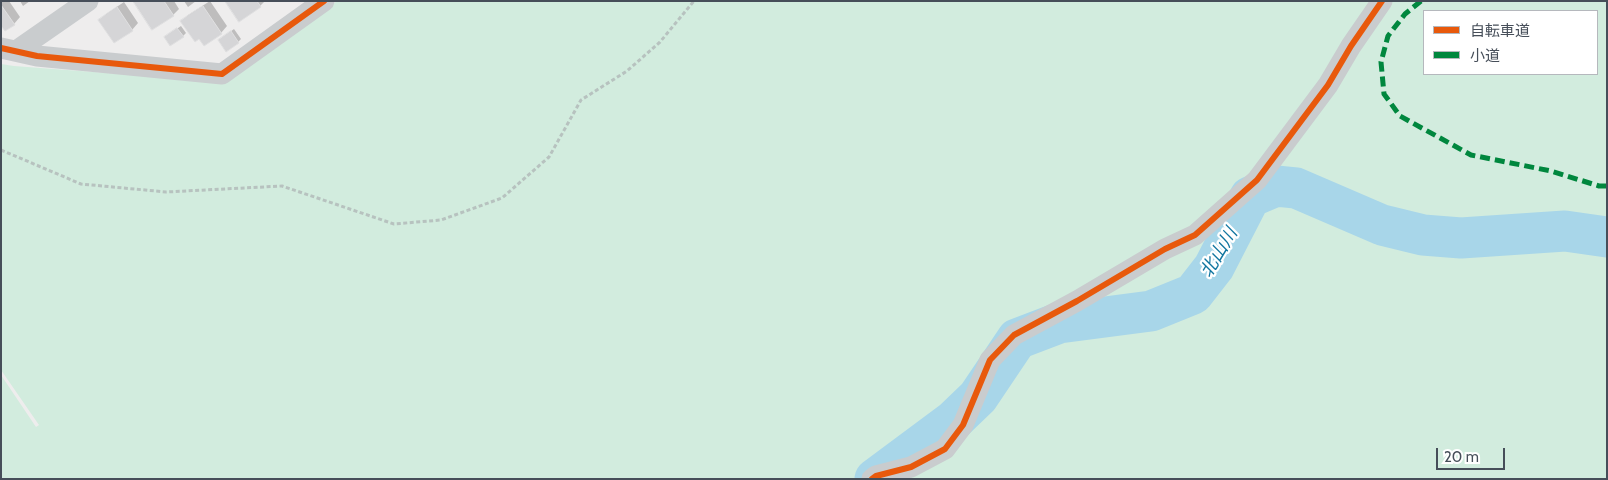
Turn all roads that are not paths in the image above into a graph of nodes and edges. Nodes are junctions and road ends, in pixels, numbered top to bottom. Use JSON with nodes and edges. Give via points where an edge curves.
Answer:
{"nodes":[{"id":1,"x":88,"y":1,"type":"edge"},
{"id":2,"x":324,"y":1,"type":"edge"},
{"id":3,"x":1382,"y":1,"type":"edge"},
{"id":4,"x":9,"y":50,"type":"edge"},
{"id":5,"x":872,"y":479,"type":"edge"}],
"edges":[{"from":1,"to":4,"type":"street"},
{"from":2,"to":4,"type":"street","via":[[222,74],[37,56]]},
{"from":3,"to":5,"type":"street","via":[[1328,85],[1257,180],[1195,235],[1165,248],[1014,335],[990,360],[963,426],[945,449],[911,467]]}]}
